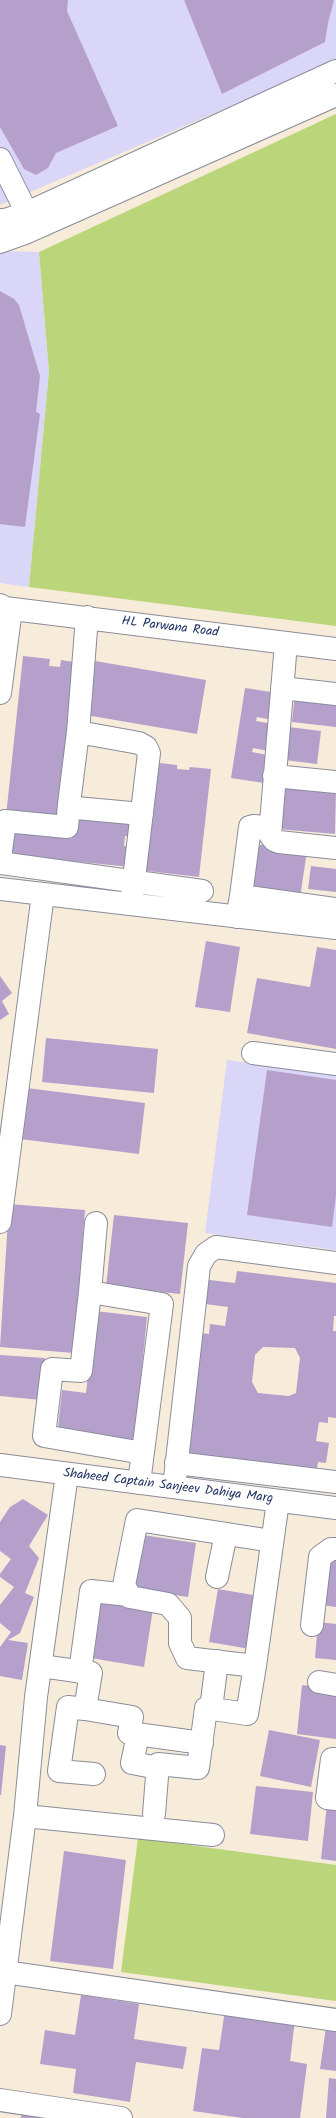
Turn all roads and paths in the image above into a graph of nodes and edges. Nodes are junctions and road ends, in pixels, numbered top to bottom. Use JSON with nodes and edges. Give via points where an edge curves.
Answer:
{"nodes":[{"id":1,"x":336,"y":71,"type":"edge"},
{"id":2,"x":336,"y":95,"type":"edge"},
{"id":3,"x":0,"y":159,"type":"edge"},
{"id":4,"x":27,"y":212,"type":"junction"},
{"id":5,"x":0,"y":220,"type":"edge"},
{"id":6,"x":0,"y":242,"type":"edge"},
{"id":7,"x":4,"y":608,"type":"edge"},
{"id":8,"x":87,"y":618,"type":"junction"},
{"id":9,"x":286,"y":643,"type":"junction"},
{"id":10,"x":3,"y":644,"type":"edge"},
{"id":11,"x":336,"y":649,"type":"edge"},
{"id":12,"x":282,"y":688,"type":"junction"},
{"id":13,"x":0,"y":693,"type":"edge"},
{"id":14,"x":336,"y":694,"type":"edge"},
{"id":15,"x":78,"y":732,"type":"junction"},
{"id":16,"x":274,"y":776,"type":"junction"},
{"id":17,"x":336,"y":782,"type":"edge"},
{"id":18,"x":69,"y":804,"type":"junction"},
{"id":19,"x":142,"y":814,"type":"junction"},
{"id":20,"x":269,"y":828,"type":"junction"},
{"id":21,"x":336,"y":848,"type":"edge"},
{"id":22,"x":0,"y":858,"type":"edge"},
{"id":23,"x":0,"y":863,"type":"edge"},
{"id":24,"x":134,"y":881,"type":"junction"},
{"id":25,"x":0,"y":889,"type":"edge"},
{"id":26,"x":202,"y":891,"type":"dead end"},
{"id":27,"x":43,"y":894,"type":"junction"},
{"id":28,"x":131,"y":904,"type":"junction"},
{"id":29,"x":239,"y":906,"type":"junction"},
{"id":30,"x":336,"y":909,"type":"edge"},
{"id":31,"x":336,"y":928,"type":"edge"},
{"id":32,"x":253,"y":1053,"type":"dead end"},
{"id":33,"x":336,"y":1064,"type":"edge"},
{"id":34,"x":8,"y":1096,"type":"edge"},
{"id":35,"x":0,"y":1222,"type":"edge"},
{"id":36,"x":96,"y":1223,"type":"dead end"},
{"id":37,"x":336,"y":1262,"type":"edge"},
{"id":38,"x":90,"y":1292,"type":"junction"},
{"id":39,"x":143,"y":1453,"type":"junction"},
{"id":40,"x":176,"y":1463,"type":"junction"},
{"id":41,"x":0,"y":1465,"type":"edge"},
{"id":42,"x":67,"y":1474,"type":"junction"},
{"id":43,"x":336,"y":1482,"type":"edge"},
{"id":44,"x":139,"y":1483,"type":"junction"},
{"id":45,"x":174,"y":1487,"type":"junction"},
{"id":46,"x":278,"y":1501,"type":"junction"},
{"id":47,"x":336,"y":1508,"type":"edge"},
{"id":48,"x":226,"y":1534,"type":"junction"},
{"id":49,"x":272,"y":1541,"type":"junction"},
{"id":50,"x":336,"y":1549,"type":"edge"},
{"id":51,"x":217,"y":1577,"type":"dead end"},
{"id":52,"x":129,"y":1595,"type":"junction"},
{"id":53,"x":312,"y":1625,"type":"dead end"},
{"id":54,"x":216,"y":1661,"type":"junction"},
{"id":55,"x":41,"y":1666,"type":"junction"},
{"id":56,"x":255,"y":1666,"type":"junction"},
{"id":57,"x":80,"y":1672,"type":"junction"},
{"id":58,"x":211,"y":1709,"type":"junction"},
{"id":59,"x":85,"y":1710,"type":"junction"},
{"id":60,"x":138,"y":1734,"type":"junction"},
{"id":61,"x":202,"y":1744,"type":"junction"},
{"id":62,"x":336,"y":1760,"type":"edge"},
{"id":63,"x":158,"y":1768,"type":"junction"},
{"id":64,"x":94,"y":1774,"type":"dead end"},
{"id":65,"x":336,"y":1799,"type":"edge"},
{"id":66,"x":154,"y":1814,"type":"dead end"},
{"id":67,"x":25,"y":1816,"type":"junction"},
{"id":68,"x":213,"y":1835,"type":"dead end"},
{"id":69,"x":5,"y":1972,"type":"junction"},
{"id":70,"x":1,"y":2003,"type":"edge"},
{"id":71,"x":336,"y":2020,"type":"edge"},
{"id":72,"x":0,"y":2100,"type":"edge"},
{"id":73,"x":121,"y":2118,"type":"edge"}],
"edges":[{"from":1,"to":4,"type":"street"},
{"from":2,"to":6,"type":"street"},
{"from":3,"to":4,"type":"street"},
{"from":4,"to":5,"type":"street"},
{"from":7,"to":8,"type":"street","name":"HL Parwana Road"},
{"from":7,"to":10,"type":"street"},
{"from":8,"to":9,"type":"street","name":"HL Parwana Road"},
{"from":8,"to":15,"type":"street"},
{"from":9,"to":11,"type":"street","name":"HL Parwana Road"},
{"from":9,"to":12,"type":"street"},
{"from":10,"to":13,"type":"street"},
{"from":12,"to":14,"type":"street"},
{"from":12,"to":16,"type":"street"},
{"from":15,"to":18,"type":"street"},
{"from":15,"to":19,"type":"street","via":[[139,743],[146,747],[149,760]]},
{"from":16,"to":17,"type":"street"},
{"from":16,"to":20,"type":"street"},
{"from":18,"to":19,"type":"street","via":[[76,808]]},
{"from":18,"to":22,"type":"street","via":[[67,827],[5,821]]},
{"from":19,"to":24,"type":"street"},
{"from":20,"to":21,"type":"street","via":[[270,836],[274,840]]},
{"from":20,"to":29,"type":"street","via":[[250,827]]},
{"from":23,"to":24,"type":"street"},
{"from":24,"to":26,"type":"street"},
{"from":24,"to":28,"type":"street"},
{"from":25,"to":27,"type":"street"},
{"from":27,"to":28,"type":"street"},
{"from":27,"to":34,"type":"street"},
{"from":28,"to":29,"type":"street"},
{"from":29,"to":30,"type":"street"},
{"from":29,"to":31,"type":"street"},
{"from":32,"to":33,"type":"street"},
{"from":34,"to":35,"type":"street"},
{"from":36,"to":38,"type":"street"},
{"from":37,"to":40,"type":"street","via":[[216,1247],[206,1254],[200,1266]]},
{"from":38,"to":39,"type":"street","via":[[162,1304]]},
{"from":38,"to":39,"type":"street","via":[[81,1371],[52,1368],[44,1436]]},
{"from":39,"to":44,"type":"street"},
{"from":40,"to":43,"type":"street"},
{"from":40,"to":45,"type":"street"},
{"from":41,"to":42,"type":"street","name":"Shaheed Captain Sanjeev Dahiya Marg"},
{"from":42,"to":44,"type":"street","name":"Shaheed Captain Sanjeev Dahiya Marg"},
{"from":42,"to":55,"type":"street"},
{"from":44,"to":45,"type":"street","name":"Shaheed Captain Sanjeev Dahiya Marg"},
{"from":45,"to":46,"type":"street","name":"Shaheed Captain Sanjeev Dahiya Marg"},
{"from":46,"to":47,"type":"street","name":"Shaheed Captain Sanjeev Dahiya Marg"},
{"from":46,"to":49,"type":"street"},
{"from":48,"to":49,"type":"street"},
{"from":48,"to":51,"type":"street"},
{"from":48,"to":52,"type":"street","via":[[137,1520],[124,1584]]},
{"from":49,"to":56,"type":"street"},
{"from":50,"to":53,"type":"street","via":[[331,1549],[320,1557]]},
{"from":52,"to":54,"type":"street","via":[[168,1604],[180,1618],[180,1643],[187,1658]]},
{"from":52,"to":57,"type":"street","via":[[91,1591]]},
{"from":54,"to":56,"type":"street"},
{"from":54,"to":58,"type":"street"},
{"from":55,"to":57,"type":"street"},
{"from":55,"to":67,"type":"street"},
{"from":56,"to":58,"type":"street","via":[[247,1714]]},
{"from":57,"to":59,"type":"street","via":[[91,1673]]},
{"from":58,"to":61,"type":"street","via":[[206,1708]]},
{"from":59,"to":60,"type":"street","via":[[132,1717],[129,1733]]},
{"from":59,"to":64,"type":"street","via":[[68,1707],[59,1771]]},
{"from":60,"to":61,"type":"street"},
{"from":60,"to":63,"type":"street","via":[[132,1763]]},
{"from":61,"to":63,"type":"street","via":[[198,1768],[158,1764]]},
{"from":62,"to":65,"type":"street","via":[[332,1759],[327,1798]]},
{"from":63,"to":66,"type":"street"},
{"from":67,"to":68,"type":"street"},
{"from":67,"to":69,"type":"street"},
{"from":69,"to":70,"type":"street"},
{"from":69,"to":71,"type":"street"},
{"from":72,"to":73,"type":"street"}]}
